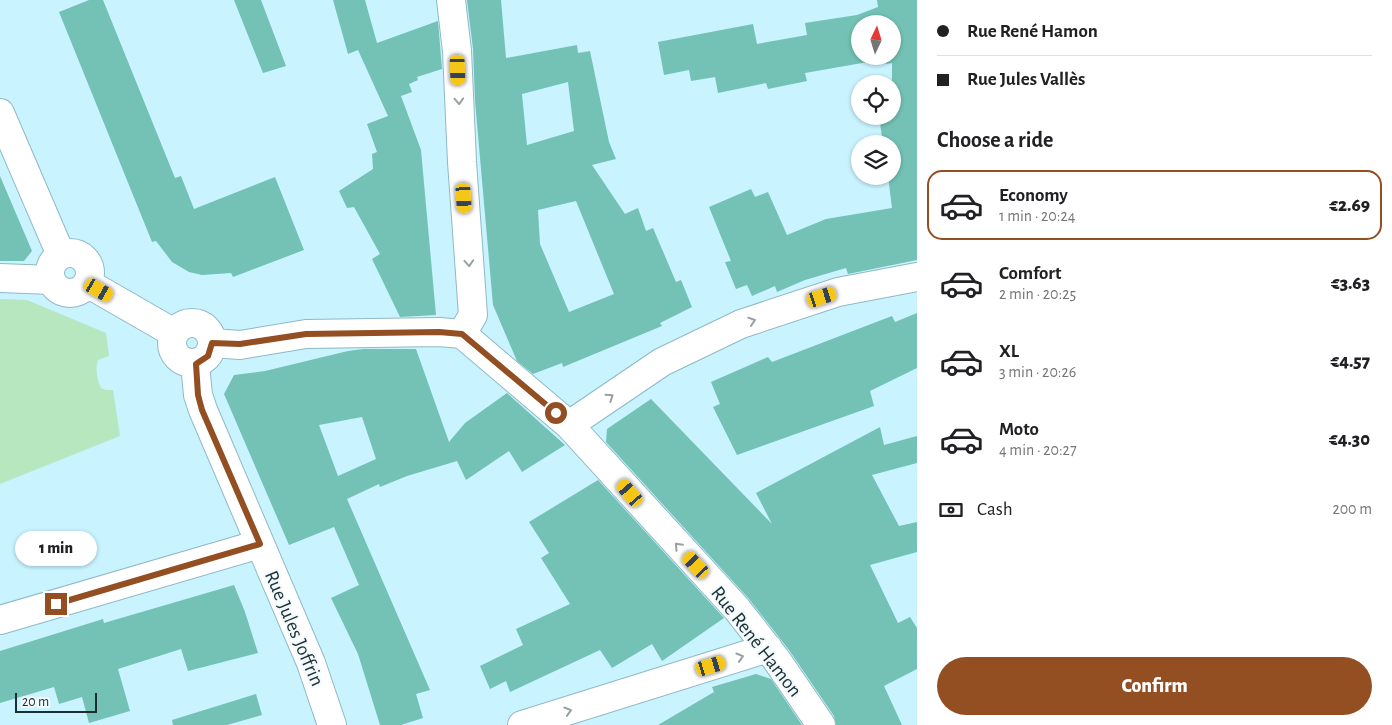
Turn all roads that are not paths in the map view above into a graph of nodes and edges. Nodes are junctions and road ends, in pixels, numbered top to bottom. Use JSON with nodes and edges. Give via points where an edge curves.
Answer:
{"nodes":[{"id":1,"x":451,"y":0,"type":"edge"},
{"id":2,"x":0,"y":113,"type":"edge"},
{"id":3,"x":56,"y":267,"type":"junction"},
{"id":4,"x":917,"y":277,"type":"edge"},
{"id":5,"x":0,"y":278,"type":"edge"},
{"id":6,"x":174,"y":334,"type":"junction"},
{"id":7,"x":462,"y":334,"type":"junction"},
{"id":8,"x":212,"y":343,"type":"junction"},
{"id":9,"x":196,"y":364,"type":"junction"},
{"id":10,"x":569,"y":425,"type":"junction"},
{"id":11,"x":260,"y":544,"type":"junction"},
{"id":12,"x":0,"y":620,"type":"edge"},
{"id":13,"x":768,"y":648,"type":"junction"},
{"id":14,"x":332,"y":725,"type":"edge"},
{"id":15,"x":522,"y":725,"type":"edge"},
{"id":16,"x":821,"y":725,"type":"edge"}],
"edges":[{"from":1,"to":7,"type":"street","one_way":true,"via":[[473,315]]},
{"from":2,"to":3,"type":"street"},
{"from":3,"to":5,"type":"street"},
{"from":3,"to":6,"type":"street","via":[[73,253],[84,259],[90,269],[87,283]]},
{"from":10,"to":4,"type":"street","one_way":true,"via":[[662,362],[741,324],[838,292]]},
{"from":6,"to":8,"type":"street","via":[[186,323],[198,324],[208,331]]},
{"from":6,"to":9,"type":"street","via":[[172,347],[176,356],[183,362]]},
{"from":7,"to":8,"type":"street","via":[[306,334],[240,344]]},
{"from":7,"to":10,"type":"street","name":"Rue René Hamon"},
{"from":8,"to":9,"type":"street","via":[[208,356]]},
{"from":9,"to":11,"type":"street","name":"Rue Jules Joffrin","via":[[202,410]]},
{"from":13,"to":10,"type":"street","name":"Rue René Hamon","one_way":true},
{"from":11,"to":12,"type":"street"},
{"from":11,"to":14,"type":"street","name":"Rue Jules Joffrin","via":[[311,663]]},
{"from":15,"to":13,"type":"street","one_way":true},
{"from":13,"to":16,"type":"street","name":"Rue René Hamon"}]}
